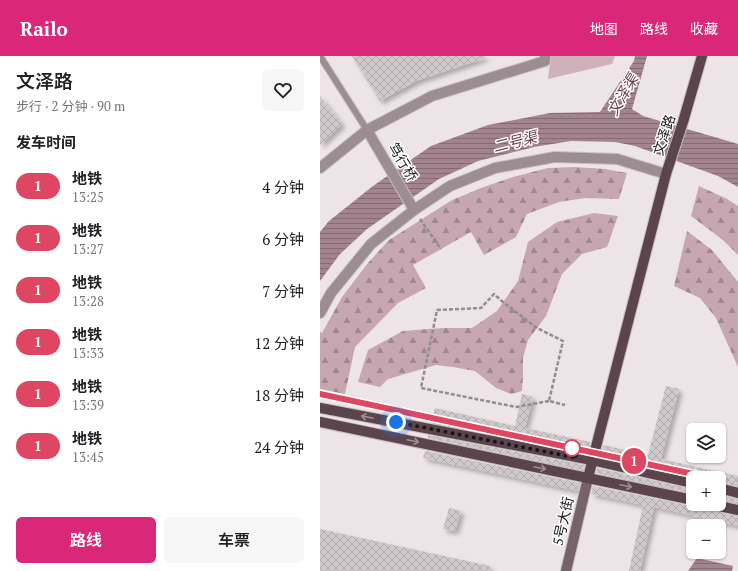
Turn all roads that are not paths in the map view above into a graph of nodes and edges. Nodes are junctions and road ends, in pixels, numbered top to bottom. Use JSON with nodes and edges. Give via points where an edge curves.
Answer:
{"nodes":[{"id":1,"x":320,"y":56,"type":"edge"},
{"id":2,"x":545,"y":56,"type":"edge"},
{"id":3,"x":702,"y":56,"type":"edge"},
{"id":4,"x":367,"y":130,"type":"junction"},
{"id":5,"x":320,"y":168,"type":"edge"},
{"id":6,"x":667,"y":171,"type":"junction"},
{"id":7,"x":413,"y":207,"type":"junction"},
{"id":8,"x":320,"y":313,"type":"edge"},
{"id":9,"x":320,"y":408,"type":"edge"},
{"id":10,"x":320,"y":422,"type":"edge"},
{"id":11,"x":592,"y":460,"type":"junction"},
{"id":12,"x":588,"y":478,"type":"junction"},
{"id":13,"x":686,"y":481,"type":"edge"},
{"id":14,"x":726,"y":489,"type":"edge"},
{"id":15,"x":738,"y":492,"type":"edge"},
{"id":16,"x":686,"y":499,"type":"edge"},
{"id":17,"x":726,"y":507,"type":"edge"},
{"id":18,"x":738,"y":510,"type":"edge"},
{"id":19,"x":566,"y":571,"type":"edge"}],
"edges":[{"from":1,"to":4,"type":"lane"},
{"from":2,"to":4,"type":"street","via":[[544,61],[432,96]]},
{"from":3,"to":6,"type":"main road","name":"文泽路"},
{"from":4,"to":5,"type":"street"},
{"from":4,"to":7,"type":"street","name":"笃行桥"},
{"from":6,"to":7,"type":"street","via":[[617,159],[555,157],[495,168],[450,186]]},
{"from":6,"to":11,"type":"main road","name":"文泽路"},
{"from":7,"to":8,"type":"street","via":[[371,244],[331,293]]},
{"from":11,"to":9,"type":"main road","one_way":true},
{"from":10,"to":12,"type":"main road","one_way":true},
{"from":11,"to":12,"type":"main road","name":"文泽路"},
{"from":11,"to":13,"type":"main road"},
{"from":12,"to":16,"type":"main road","one_way":true},
{"from":12,"to":19,"type":"main road","name":"5号大街"},
{"from":14,"to":15,"type":"main road"},
{"from":17,"to":18,"type":"main road"}]}
